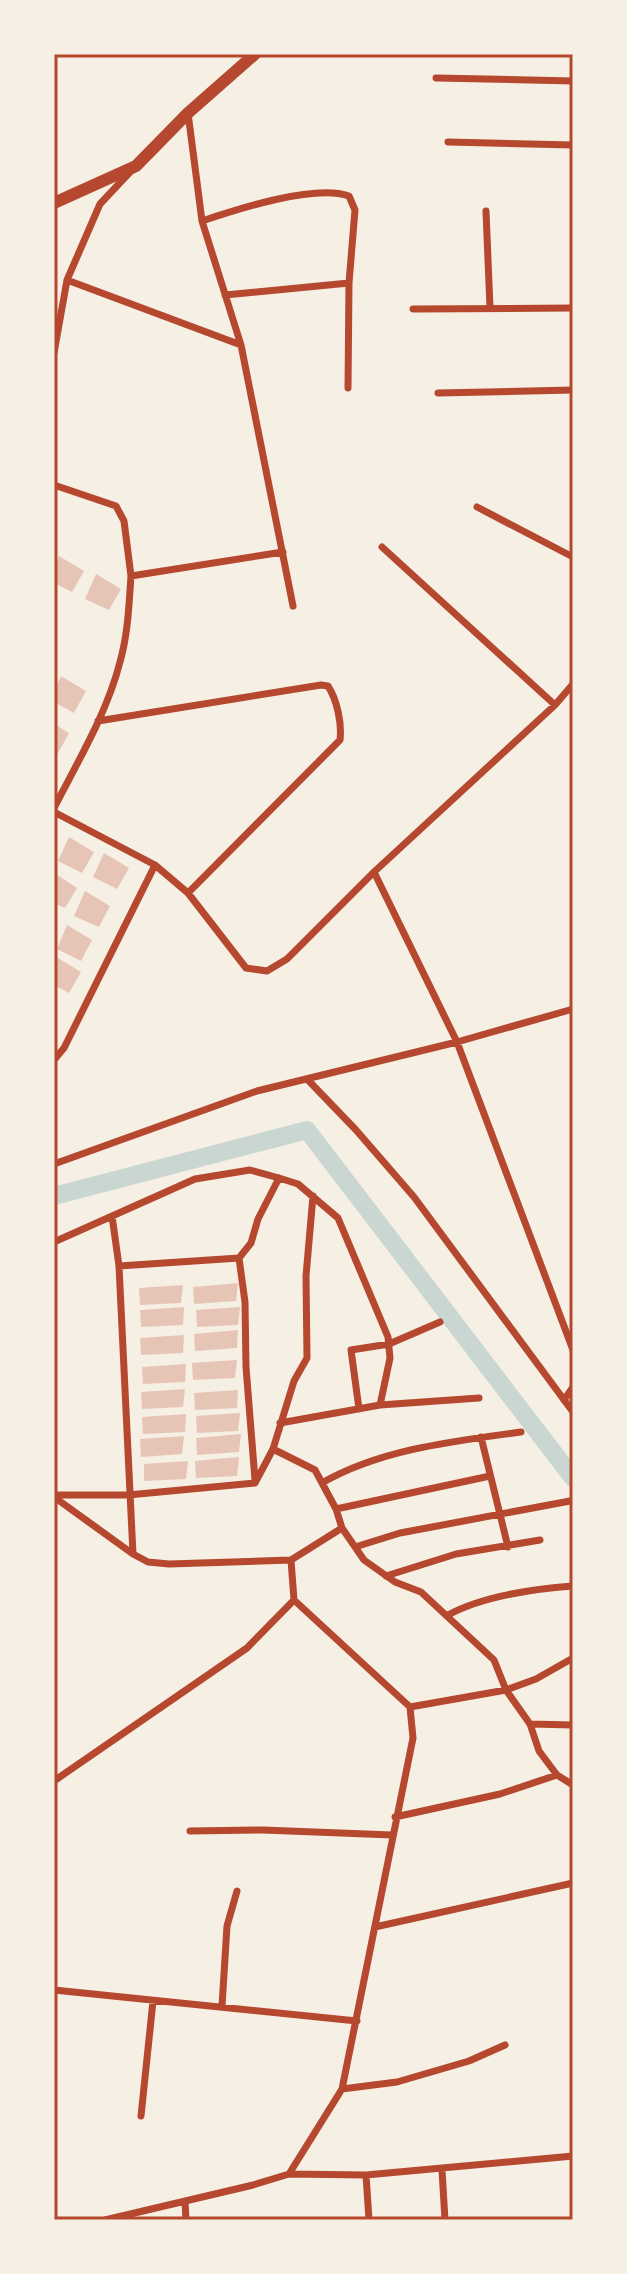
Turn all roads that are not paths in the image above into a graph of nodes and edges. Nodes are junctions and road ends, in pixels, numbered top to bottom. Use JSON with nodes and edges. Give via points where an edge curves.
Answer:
{"nodes":[{"id":1,"x":255,"y":54,"type":"edge"},
{"id":2,"x":436,"y":78,"type":"dead end"},
{"id":3,"x":573,"y":81,"type":"edge"},
{"id":4,"x":188,"y":113,"type":"junction"},
{"id":5,"x":448,"y":142,"type":"dead end"},
{"id":6,"x":573,"y":145,"type":"edge"},
{"id":7,"x":136,"y":166,"type":"junction"},
{"id":8,"x":54,"y":203,"type":"edge"},
{"id":9,"x":486,"y":211,"type":"dead end"},
{"id":10,"x":202,"y":221,"type":"junction"},
{"id":11,"x":67,"y":280,"type":"junction"},
{"id":12,"x":349,"y":283,"type":"junction"},
{"id":13,"x":225,"y":295,"type":"junction"},
{"id":14,"x":490,"y":308,"type":"junction"},
{"id":15,"x":573,"y":308,"type":"edge"},
{"id":16,"x":413,"y":309,"type":"dead end"},
{"id":17,"x":241,"y":345,"type":"junction"},
{"id":18,"x":54,"y":353,"type":"edge"},
{"id":19,"x":348,"y":388,"type":"dead end"},
{"id":20,"x":573,"y":390,"type":"edge"},
{"id":21,"x":438,"y":393,"type":"dead end"},
{"id":22,"x":54,"y":485,"type":"edge"},
{"id":23,"x":477,"y":507,"type":"dead end"},
{"id":24,"x":573,"y":545,"type":"edge"},
{"id":25,"x":382,"y":547,"type":"dead end"},
{"id":26,"x":283,"y":552,"type":"junction"},
{"id":27,"x":573,"y":557,"type":"edge"},
{"id":28,"x":131,"y":576,"type":"junction"},
{"id":29,"x":293,"y":606,"type":"dead end"},
{"id":30,"x":573,"y":684,"type":"edge"},
{"id":31,"x":555,"y":705,"type":"junction"},
{"id":32,"x":98,"y":721,"type":"junction"},
{"id":33,"x":54,"y":810,"type":"edge"},
{"id":34,"x":155,"y":865,"type":"junction"},
{"id":35,"x":374,"y":872,"type":"junction"},
{"id":36,"x":188,"y":893,"type":"junction"},
{"id":37,"x":573,"y":1009,"type":"edge"},
{"id":38,"x":457,"y":1042,"type":"junction"},
{"id":39,"x":54,"y":1060,"type":"edge"},
{"id":40,"x":307,"y":1079,"type":"junction"},
{"id":41,"x":54,"y":1164,"type":"edge"},
{"id":42,"x":279,"y":1178,"type":"junction"},
{"id":43,"x":313,"y":1196,"type":"junction"},
{"id":44,"x":112,"y":1216,"type":"junction"},
{"id":45,"x":54,"y":1242,"type":"edge"},
{"id":46,"x":239,"y":1258,"type":"junction"},
{"id":47,"x":119,"y":1266,"type":"junction"},
{"id":48,"x":440,"y":1322,"type":"dead end"},
{"id":49,"x":389,"y":1344,"type":"junction"},
{"id":50,"x":573,"y":1350,"type":"edge"},
{"id":51,"x":573,"y":1387,"type":"edge"},
{"id":52,"x":479,"y":1398,"type":"dead end"},
{"id":53,"x":564,"y":1400,"type":"junction"},
{"id":54,"x":380,"y":1405,"type":"junction"},
{"id":55,"x":359,"y":1409,"type":"junction"},
{"id":56,"x":573,"y":1412,"type":"edge"},
{"id":57,"x":280,"y":1423,"type":"junction"},
{"id":58,"x":521,"y":1432,"type":"dead end"},
{"id":59,"x":481,"y":1437,"type":"junction"},
{"id":60,"x":273,"y":1449,"type":"junction"},
{"id":61,"x":490,"y":1476,"type":"junction"},
{"id":62,"x":255,"y":1483,"type":"junction"},
{"id":63,"x":322,"y":1483,"type":"junction"},
{"id":64,"x":128,"y":1495,"type":"junction"},
{"id":65,"x":54,"y":1496,"type":"edge"},
{"id":66,"x":570,"y":1501,"type":"dead end"},
{"id":67,"x":336,"y":1509,"type":"junction"},
{"id":68,"x":499,"y":1515,"type":"junction"},
{"id":69,"x":342,"y":1528,"type":"junction"},
{"id":70,"x":540,"y":1540,"type":"dead end"},
{"id":71,"x":355,"y":1547,"type":"junction"},
{"id":72,"x":508,"y":1547,"type":"junction"},
{"id":73,"x":133,"y":1554,"type":"junction"},
{"id":74,"x":291,"y":1560,"type":"junction"},
{"id":75,"x":386,"y":1576,"type":"junction"},
{"id":76,"x":573,"y":1586,"type":"edge"},
{"id":77,"x":294,"y":1600,"type":"junction"},
{"id":78,"x":448,"y":1615,"type":"junction"},
{"id":79,"x":573,"y":1658,"type":"edge"},
{"id":80,"x":506,"y":1690,"type":"junction"},
{"id":81,"x":410,"y":1707,"type":"junction"},
{"id":82,"x":530,"y":1724,"type":"junction"},
{"id":83,"x":573,"y":1725,"type":"edge"},
{"id":84,"x":557,"y":1775,"type":"junction"},
{"id":85,"x":54,"y":1781,"type":"edge"},
{"id":86,"x":573,"y":1785,"type":"edge"},
{"id":87,"x":395,"y":1817,"type":"junction"},
{"id":88,"x":190,"y":1831,"type":"dead end"},
{"id":89,"x":392,"y":1835,"type":"junction"},
{"id":90,"x":573,"y":1883,"type":"edge"},
{"id":91,"x":237,"y":1891,"type":"dead end"},
{"id":92,"x":375,"y":1927,"type":"junction"},
{"id":93,"x":54,"y":1990,"type":"edge"},
{"id":94,"x":153,"y":2001,"type":"junction"},
{"id":95,"x":222,"y":2006,"type":"junction"},
{"id":96,"x":357,"y":2021,"type":"junction"},
{"id":97,"x":505,"y":2045,"type":"dead end"},
{"id":98,"x":342,"y":2089,"type":"junction"},
{"id":99,"x":141,"y":2116,"type":"dead end"},
{"id":100,"x":573,"y":2156,"type":"edge"},
{"id":101,"x":442,"y":2170,"type":"junction"},
{"id":102,"x":289,"y":2174,"type":"junction"},
{"id":103,"x":366,"y":2175,"type":"junction"},
{"id":104,"x":185,"y":2201,"type":"junction"},
{"id":105,"x":105,"y":2220,"type":"edge"},
{"id":106,"x":186,"y":2220,"type":"edge"},
{"id":107,"x":369,"y":2220,"type":"edge"},
{"id":108,"x":445,"y":2220,"type":"edge"}],
"edges":[{"from":1,"to":4,"type":"main road"},
{"from":2,"to":3,"type":"street"},
{"from":4,"to":7,"type":"main road"},
{"from":4,"to":10,"type":"street"},
{"from":5,"to":6,"type":"street"},
{"from":7,"to":8,"type":"main road"},
{"from":7,"to":11,"type":"street","via":[[100,204]]},
{"from":9,"to":14,"type":"street"},
{"from":10,"to":12,"type":"street","via":[[245,206],[313,194],[349,196],[355,210]]},
{"from":10,"to":13,"type":"street"},
{"from":11,"to":17,"type":"street"},
{"from":11,"to":18,"type":"street"},
{"from":12,"to":13,"type":"street"},
{"from":12,"to":19,"type":"street"},
{"from":13,"to":17,"type":"street"},
{"from":14,"to":15,"type":"street"},
{"from":14,"to":16,"type":"street"},
{"from":17,"to":26,"type":"street"},
{"from":20,"to":21,"type":"street"},
{"from":22,"to":28,"type":"street","via":[[116,506],[124,521]]},
{"from":23,"to":27,"type":"street"},
{"from":24,"to":27,"type":"street"},
{"from":25,"to":31,"type":"street"},
{"from":26,"to":28,"type":"street"},
{"from":26,"to":29,"type":"street"},
{"from":28,"to":32,"type":"street","via":[[120,662]]},
{"from":30,"to":31,"type":"street"},
{"from":31,"to":35,"type":"street"},
{"from":32,"to":33,"type":"street"},
{"from":32,"to":36,"type":"street","via":[[321,685],[334,695],[340,740]]},
{"from":33,"to":34,"type":"street"},
{"from":34,"to":36,"type":"street"},
{"from":34,"to":39,"type":"street"},
{"from":35,"to":36,"type":"street","via":[[287,959],[267,971],[246,968]]},
{"from":35,"to":38,"type":"street"},
{"from":37,"to":38,"type":"street"},
{"from":38,"to":40,"type":"street"},
{"from":38,"to":50,"type":"street"},
{"from":40,"to":41,"type":"street","via":[[257,1091]]},
{"from":40,"to":53,"type":"street","via":[[414,1197]]},
{"from":42,"to":43,"type":"street"},
{"from":42,"to":44,"type":"street","via":[[250,1170],[195,1179]]},
{"from":42,"to":46,"type":"street","via":[[251,1243]]},
{"from":43,"to":49,"type":"street","via":[[338,1218]]},
{"from":43,"to":57,"type":"street","via":[[306,1276],[307,1358]]},
{"from":44,"to":45,"type":"street"},
{"from":44,"to":47,"type":"street"},
{"from":46,"to":47,"type":"street"},
{"from":46,"to":62,"type":"street"},
{"from":47,"to":64,"type":"street"},
{"from":48,"to":49,"type":"street"},
{"from":49,"to":54,"type":"street"},
{"from":49,"to":55,"type":"street","via":[[351,1350]]},
{"from":51,"to":53,"type":"street"},
{"from":52,"to":54,"type":"street"},
{"from":53,"to":56,"type":"street"},
{"from":54,"to":55,"type":"street"},
{"from":55,"to":57,"type":"street"},
{"from":57,"to":60,"type":"street"},
{"from":58,"to":59,"type":"street"},
{"from":59,"to":61,"type":"street"},
{"from":59,"to":63,"type":"street","via":[[380,1458]]},
{"from":60,"to":62,"type":"street"},
{"from":60,"to":63,"type":"street","via":[[315,1470]]},
{"from":61,"to":67,"type":"street"},
{"from":61,"to":68,"type":"street"},
{"from":62,"to":64,"type":"street"},
{"from":63,"to":67,"type":"street"},
{"from":64,"to":65,"type":"street"},
{"from":64,"to":73,"type":"street"},
{"from":65,"to":73,"type":"street"},
{"from":66,"to":68,"type":"street"},
{"from":67,"to":69,"type":"street"},
{"from":68,"to":71,"type":"street"},
{"from":68,"to":72,"type":"street"},
{"from":69,"to":71,"type":"street"},
{"from":69,"to":74,"type":"street"},
{"from":70,"to":72,"type":"street"},
{"from":71,"to":75,"type":"street"},
{"from":72,"to":75,"type":"street","via":[[456,1554]]},
{"from":73,"to":74,"type":"street","via":[[169,1564]]},
{"from":74,"to":77,"type":"street"},
{"from":75,"to":78,"type":"street","via":[[421,1592]]},
{"from":76,"to":78,"type":"street","via":[[469,1603]]},
{"from":77,"to":81,"type":"street"},
{"from":77,"to":85,"type":"street","via":[[247,1648]]},
{"from":78,"to":80,"type":"street","via":[[494,1660]]},
{"from":79,"to":80,"type":"street"},
{"from":80,"to":81,"type":"street"},
{"from":80,"to":82,"type":"street"},
{"from":81,"to":87,"type":"street","via":[[413,1738]]},
{"from":82,"to":83,"type":"street"},
{"from":82,"to":84,"type":"street","via":[[539,1751]]},
{"from":84,"to":86,"type":"street"},
{"from":84,"to":87,"type":"street","via":[[500,1794]]},
{"from":87,"to":89,"type":"street"},
{"from":88,"to":89,"type":"street"},
{"from":89,"to":92,"type":"street"},
{"from":90,"to":92,"type":"street"},
{"from":91,"to":95,"type":"street","via":[[227,1926]]},
{"from":92,"to":96,"type":"street"},
{"from":93,"to":94,"type":"street"},
{"from":94,"to":95,"type":"street"},
{"from":94,"to":99,"type":"street"},
{"from":95,"to":96,"type":"street"},
{"from":96,"to":98,"type":"street"},
{"from":97,"to":98,"type":"street","via":[[397,2082]]},
{"from":98,"to":102,"type":"street"},
{"from":100,"to":101,"type":"street"},
{"from":101,"to":103,"type":"street"},
{"from":101,"to":108,"type":"street"},
{"from":102,"to":103,"type":"street"},
{"from":102,"to":104,"type":"street"},
{"from":103,"to":107,"type":"street"},
{"from":104,"to":105,"type":"street"},
{"from":104,"to":106,"type":"street"}]}
